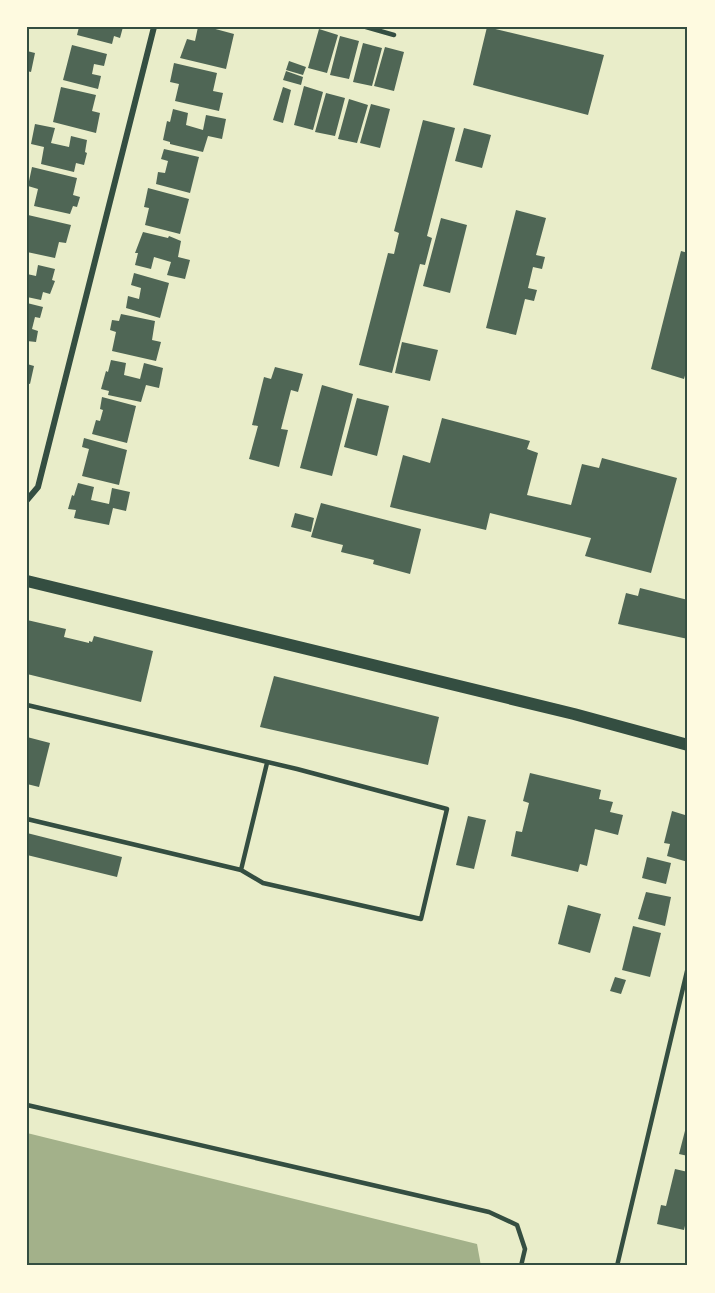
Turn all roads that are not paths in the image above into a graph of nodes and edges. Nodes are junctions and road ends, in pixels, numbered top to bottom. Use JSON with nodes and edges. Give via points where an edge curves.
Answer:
{"nodes":[{"id":1,"x":154,"y":27,"type":"edge"},
{"id":2,"x":366,"y":27,"type":"edge"},
{"id":3,"x":394,"y":35,"type":"dead end"},
{"id":4,"x":27,"y":500,"type":"edge"},
{"id":5,"x":27,"y":581,"type":"edge"},
{"id":6,"x":27,"y":705,"type":"edge"},
{"id":7,"x":688,"y":745,"type":"edge"},
{"id":8,"x":267,"y":763,"type":"junction"},
{"id":9,"x":27,"y":819,"type":"edge"},
{"id":10,"x":241,"y":870,"type":"junction"},
{"id":11,"x":688,"y":967,"type":"edge"},
{"id":12,"x":27,"y":1105,"type":"edge"},
{"id":13,"x":521,"y":1266,"type":"edge"},
{"id":14,"x":617,"y":1266,"type":"edge"}],
"edges":[{"from":1,"to":4,"type":"street","via":[[38,487]]},
{"from":2,"to":3,"type":"lane"},
{"from":5,"to":7,"type":"main road"},
{"from":6,"to":8,"type":"lane"},
{"from":8,"to":10,"type":"lane"},
{"from":8,"to":10,"type":"lane","via":[[447,809],[421,919],[263,883]]},
{"from":9,"to":10,"type":"lane"},
{"from":11,"to":14,"type":"lane"},
{"from":12,"to":13,"type":"lane","via":[[489,1212],[517,1225],[525,1249]]}]}
